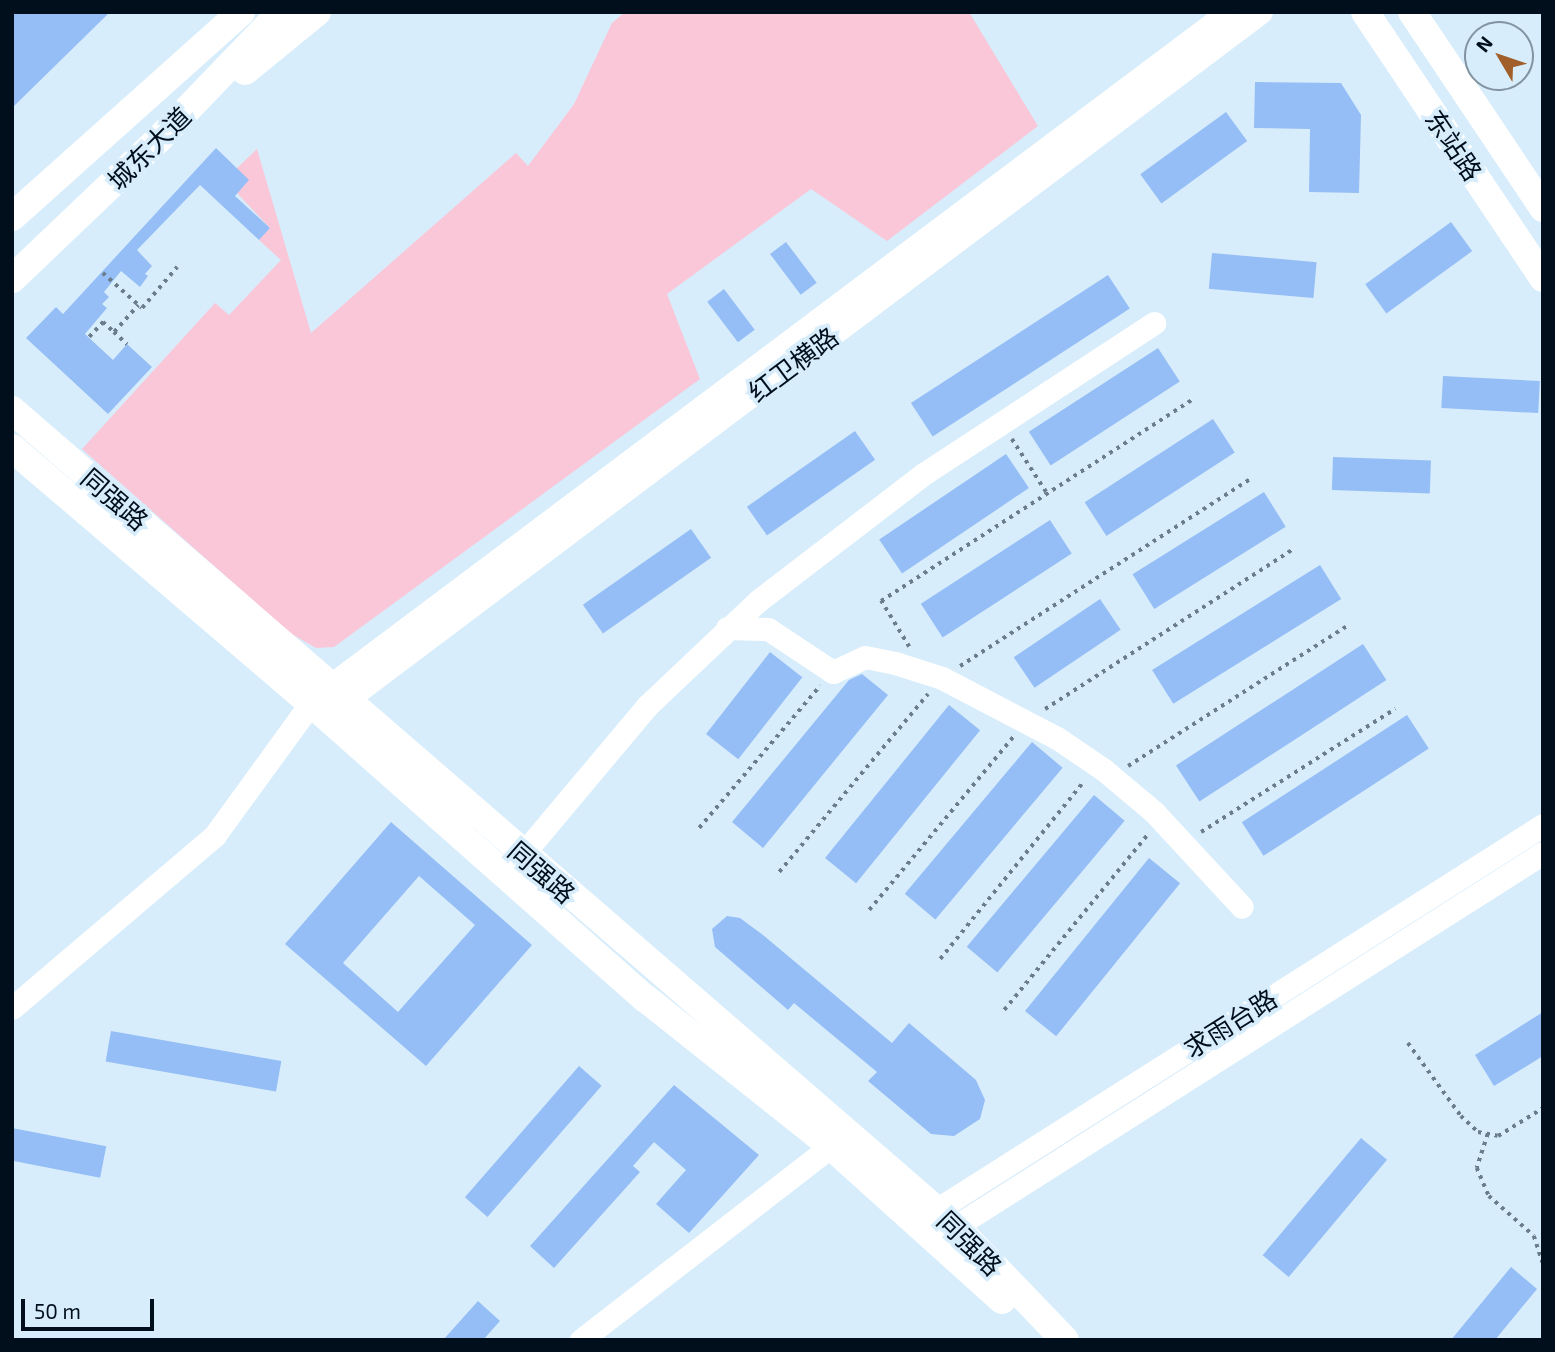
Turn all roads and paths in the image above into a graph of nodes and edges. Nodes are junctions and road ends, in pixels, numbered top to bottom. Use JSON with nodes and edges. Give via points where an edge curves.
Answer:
{"nodes":[{"id":1,"x":213,"y":12,"type":"edge"},
{"id":2,"x":241,"y":12,"type":"edge"},
{"id":3,"x":281,"y":12,"type":"edge"},
{"id":4,"x":317,"y":12,"type":"edge"},
{"id":5,"x":1228,"y":12,"type":"edge"},
{"id":6,"x":1261,"y":12,"type":"edge"},
{"id":7,"x":1365,"y":12,"type":"edge"},
{"id":8,"x":1412,"y":12,"type":"edge"},
{"id":9,"x":126,"y":118,"type":"junction"},
{"id":10,"x":158,"y":140,"type":"junction"},
{"id":11,"x":1543,"y":208,"type":"edge"},
{"id":12,"x":12,"y":218,"type":"edge"},
{"id":13,"x":177,"y":267,"type":"dead end"},
{"id":14,"x":103,"y":273,"type":"dead end"},
{"id":15,"x":1543,"y":278,"type":"edge"},
{"id":16,"x":12,"y":279,"type":"edge"},
{"id":17,"x":138,"y":304,"type":"junction"},
{"id":18,"x":1154,"y":323,"type":"dead end"},
{"id":19,"x":114,"y":332,"type":"junction"},
{"id":20,"x":89,"y":337,"type":"dead end"},
{"id":21,"x":127,"y":344,"type":"dead end"},
{"id":22,"x":1193,"y":399,"type":"dead end"},
{"id":23,"x":12,"y":410,"type":"edge"},
{"id":24,"x":1001,"y":424,"type":"junction"},
{"id":25,"x":12,"y":448,"type":"edge"},
{"id":26,"x":1249,"y":480,"type":"dead end"},
{"id":27,"x":1047,"y":494,"type":"junction"},
{"id":28,"x":1295,"y":548,"type":"dead end"},
{"id":29,"x":766,"y":594,"type":"junction"},
{"id":30,"x":1347,"y":626,"type":"dead end"},
{"id":31,"x":727,"y":628,"type":"junction"},
{"id":32,"x":768,"y":629,"type":"junction"},
{"id":33,"x":833,"y":672,"type":"junction"},
{"id":34,"x":933,"y":676,"type":"junction"},
{"id":35,"x":329,"y":701,"type":"junction"},
{"id":36,"x":1395,"y":709,"type":"dead end"},
{"id":37,"x":1026,"y":722,"type":"junction"},
{"id":38,"x":1104,"y":771,"type":"junction"},
{"id":39,"x":1160,"y":819,"type":"junction"},
{"id":40,"x":1543,"y":825,"type":"edge"},
{"id":41,"x":699,"y":828,"type":"dead end"},
{"id":42,"x":1184,"y":843,"type":"junction"},
{"id":43,"x":1543,"y":853,"type":"edge"},
{"id":44,"x":522,"y":855,"type":"junction"},
{"id":45,"x":779,"y":872,"type":"dead end"},
{"id":46,"x":1242,"y":907,"type":"dead end"},
{"id":47,"x":869,"y":910,"type":"dead end"},
{"id":48,"x":940,"y":959,"type":"dead end"},
{"id":49,"x":12,"y":1008,"type":"edge"},
{"id":50,"x":1004,"y":1010,"type":"dead end"},
{"id":51,"x":1408,"y":1044,"type":"dead end"},
{"id":52,"x":1543,"y":1108,"type":"edge"},
{"id":53,"x":1488,"y":1134,"type":"junction"},
{"id":54,"x":831,"y":1146,"type":"junction"},
{"id":55,"x":936,"y":1224,"type":"junction"},
{"id":56,"x":1543,"y":1263,"type":"edge"},
{"id":57,"x":581,"y":1340,"type":"edge"},
{"id":58,"x":1043,"y":1340,"type":"edge"},
{"id":59,"x":1065,"y":1340,"type":"edge"}],
"edges":[{"from":1,"to":9,"type":"main road"},
{"from":2,"to":9,"type":"main road","name":"城东大道"},
{"from":3,"to":10,"type":"main road","name":"城东大道"},
{"from":4,"to":10,"type":"main road"},
{"from":5,"to":35,"type":"street","name":"红卫横路"},
{"from":6,"to":35,"type":"street","name":"红卫横路"},
{"from":7,"to":15,"type":"main road","name":"东站路"},
{"from":8,"to":11,"type":"main road","name":"东站路"},
{"from":9,"to":12,"type":"main road","name":"城东大道"},
{"from":10,"to":16,"type":"main road","name":"城东大道"},
{"from":13,"to":17,"type":"path","via":[[142,308]]},
{"from":14,"to":17,"type":"path"},
{"from":17,"to":19,"type":"path"},
{"from":18,"to":24,"type":"street"},
{"from":19,"to":20,"type":"path","via":[[103,322]]},
{"from":19,"to":21,"type":"path"},
{"from":22,"to":27,"type":"path"},
{"from":23,"to":35,"type":"main road","name":"同强路"},
{"from":24,"to":27,"type":"path"},
{"from":24,"to":29,"type":"street","via":[[925,473]]},
{"from":25,"to":35,"type":"main road","name":"同强路"},
{"from":26,"to":34,"type":"path"},
{"from":27,"to":34,"type":"path","via":[[881,601]]},
{"from":28,"to":37,"type":"path"},
{"from":29,"to":31,"type":"street"},
{"from":29,"to":32,"type":"street"},
{"from":30,"to":38,"type":"path"},
{"from":31,"to":32,"type":"street"},
{"from":31,"to":44,"type":"street","via":[[648,705]]},
{"from":32,"to":33,"type":"street"},
{"from":33,"to":34,"type":"street","via":[[865,657]]},
{"from":33,"to":41,"type":"path"},
{"from":34,"to":37,"type":"street"},
{"from":34,"to":45,"type":"path"},
{"from":35,"to":44,"type":"main road","name":"同强路"},
{"from":35,"to":49,"type":"street","via":[[215,835]]},
{"from":35,"to":54,"type":"main road","name":"同强路","via":[[645,998]]},
{"from":36,"to":42,"type":"path"},
{"from":37,"to":38,"type":"street"},
{"from":37,"to":47,"type":"path"},
{"from":38,"to":39,"type":"street"},
{"from":38,"to":48,"type":"path"},
{"from":39,"to":42,"type":"street"},
{"from":39,"to":50,"type":"path"},
{"from":40,"to":55,"type":"street","name":"求雨台路"},
{"from":42,"to":46,"type":"street"},
{"from":43,"to":55,"type":"street","name":"求雨台路"},
{"from":44,"to":55,"type":"main road","name":"同强路"},
{"from":51,"to":53,"type":"path","via":[[1461,1116]]},
{"from":52,"to":53,"type":"path","via":[[1498,1136]]},
{"from":53,"to":56,"type":"path","via":[[1477,1168],[1489,1196],[1534,1236]]},
{"from":54,"to":55,"type":"main road","name":"同强路"},
{"from":54,"to":57,"type":"street"},
{"from":55,"to":58,"type":"main road","name":"同强路"},
{"from":55,"to":59,"type":"main road","name":"同强路"}]}
